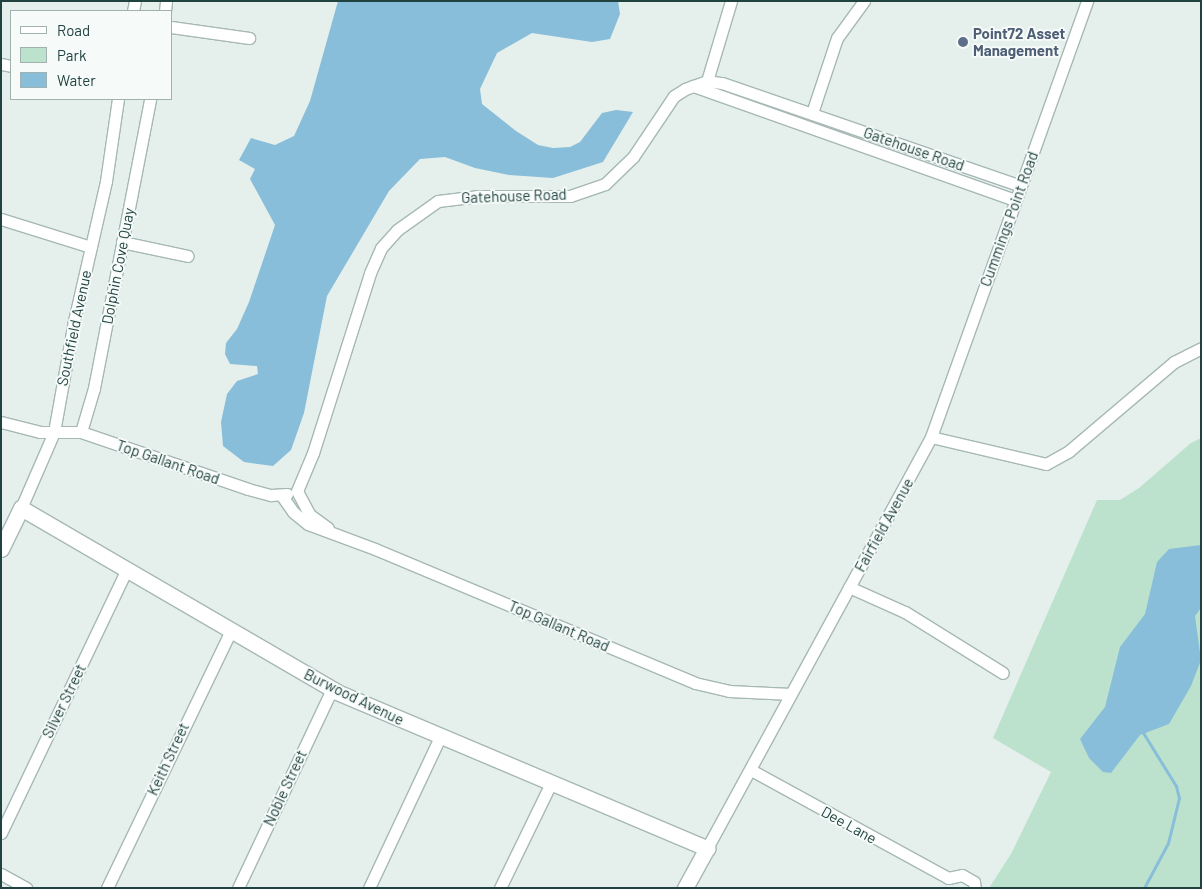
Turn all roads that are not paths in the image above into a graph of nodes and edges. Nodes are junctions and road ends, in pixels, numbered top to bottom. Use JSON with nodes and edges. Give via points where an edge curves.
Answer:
{"nodes":[{"id":1,"x":731,"y":1,"type":"edge"},
{"id":2,"x":864,"y":1,"type":"edge"},
{"id":3,"x":1087,"y":1,"type":"edge"},
{"id":4,"x":172,"y":27,"type":"edge"},
{"id":5,"x":249,"y":38,"type":"dead end"},
{"id":6,"x":707,"y":81,"type":"junction"},
{"id":7,"x":693,"y":86,"type":"junction"},
{"id":8,"x":118,"y":100,"type":"edge"},
{"id":9,"x":150,"y":100,"type":"edge"},
{"id":10,"x":812,"y":113,"type":"junction"},
{"id":11,"x":1020,"y":186,"type":"junction"},
{"id":12,"x":1015,"y":200,"type":"junction"},
{"id":13,"x":1,"y":219,"type":"edge"},
{"id":14,"x":122,"y":242,"type":"junction"},
{"id":15,"x":91,"y":247,"type":"junction"},
{"id":16,"x":188,"y":256,"type":"dead end"},
{"id":17,"x":1201,"y":348,"type":"edge"},
{"id":18,"x":1,"y":422,"type":"edge"},
{"id":19,"x":54,"y":432,"type":"junction"},
{"id":20,"x":82,"y":432,"type":"junction"},
{"id":21,"x":931,"y":436,"type":"junction"},
{"id":22,"x":297,"y":490,"type":"junction"},
{"id":23,"x":282,"y":496,"type":"junction"},
{"id":24,"x":21,"y":508,"type":"junction"},
{"id":25,"x":333,"y":532,"type":"junction"},
{"id":26,"x":1,"y":549,"type":"edge"},
{"id":27,"x":127,"y":569,"type":"junction"},
{"id":28,"x":849,"y":587,"type":"junction"},
{"id":29,"x":230,"y":630,"type":"junction"},
{"id":30,"x":1003,"y":673,"type":"dead end"},
{"id":31,"x":332,"y":690,"type":"junction"},
{"id":32,"x":791,"y":694,"type":"junction"},
{"id":33,"x":440,"y":737,"type":"junction"},
{"id":34,"x":751,"y":770,"type":"junction"},
{"id":35,"x":551,"y":782,"type":"junction"},
{"id":36,"x":1,"y":833,"type":"edge"},
{"id":37,"x":708,"y":848,"type":"junction"},
{"id":38,"x":1,"y":874,"type":"edge"},
{"id":39,"x":948,"y":883,"type":"edge"},
{"id":40,"x":26,"y":888,"type":"edge"},
{"id":41,"x":107,"y":888,"type":"edge"},
{"id":42,"x":238,"y":888,"type":"edge"},
{"id":43,"x":368,"y":888,"type":"edge"},
{"id":44,"x":500,"y":888,"type":"edge"},
{"id":45,"x":685,"y":888,"type":"edge"},
{"id":46,"x":975,"y":888,"type":"edge"}],
"edges":[{"from":1,"to":6,"type":"street"},
{"from":2,"to":10,"type":"street","via":[[837,38]]},
{"from":3,"to":11,"type":"street","name":"Cummings Point Road"},
{"from":4,"to":5,"type":"street"},
{"from":6,"to":7,"type":"street","name":"Gatehouse Road"},
{"from":6,"to":10,"type":"street","name":"Gatehouse Road"},
{"from":7,"to":12,"type":"street","name":"Gatehouse Road"},
{"from":7,"to":22,"type":"street","name":"Gatehouse Road","via":[[674,96],[633,157],[605,184],[570,196],[477,196],[438,201],[396,230],[381,248],[370,273],[313,453]]},
{"from":8,"to":15,"type":"street","name":"Southfield Avenue","via":[[115,135]]},
{"from":9,"to":14,"type":"street","name":"Dolphin Cove Quay"},
{"from":10,"to":11,"type":"street","name":"Gatehouse Road"},
{"from":11,"to":12,"type":"street","name":"Cummings Point Road"},
{"from":12,"to":21,"type":"street","name":"Cummings Point Road"},
{"from":13,"to":15,"type":"street"},
{"from":14,"to":16,"type":"street"},
{"from":14,"to":20,"type":"street","name":"Dolphin Cove Quay"},
{"from":15,"to":19,"type":"street","name":"Southfield Avenue"},
{"from":17,"to":21,"type":"street","via":[[1174,362],[1069,451],[1046,464]]},
{"from":18,"to":19,"type":"street","name":"Top Gallant Road","via":[[40,432]]},
{"from":19,"to":20,"type":"street","name":"Top Gallant Road"},
{"from":19,"to":24,"type":"street","name":"Southfield Avenue"},
{"from":20,"to":23,"type":"street","name":"Top Gallant Road","via":[[248,489]]},
{"from":21,"to":28,"type":"street","name":"Fairfield Avenue"},
{"from":22,"to":23,"type":"street"},
{"from":22,"to":25,"type":"street","name":"Top Gallant Road","via":[[310,514]]},
{"from":23,"to":25,"type":"street","name":"Top Gallant Road","via":[[300,519]]},
{"from":24,"to":26,"type":"street","name":"Southfield Avenue"},
{"from":24,"to":27,"type":"street","name":"Burwood Avenue"},
{"from":25,"to":32,"type":"street","name":"Top Gallant Road","via":[[695,683],[729,691]]},
{"from":27,"to":29,"type":"street","name":"Burwood Avenue"},
{"from":27,"to":36,"type":"street","name":"Silver Street"},
{"from":28,"to":30,"type":"street","via":[[905,612]]},
{"from":28,"to":32,"type":"street","name":"Fairfield Avenue"},
{"from":29,"to":31,"type":"street","name":"Burwood Avenue"},
{"from":29,"to":41,"type":"street","name":"Keith Street"},
{"from":31,"to":33,"type":"street","name":"Burwood Avenue"},
{"from":31,"to":42,"type":"street","name":"Noble Street"},
{"from":32,"to":34,"type":"street","name":"Fairfield Avenue"},
{"from":33,"to":35,"type":"street","name":"Burwood Avenue"},
{"from":33,"to":43,"type":"street"},
{"from":34,"to":37,"type":"street","name":"Fairfield Avenue"},
{"from":34,"to":39,"type":"street","name":"Dee Lane"},
{"from":35,"to":37,"type":"street","name":"Burwood Avenue"},
{"from":35,"to":44,"type":"street"},
{"from":37,"to":45,"type":"street","name":"Fairfield Avenue"},
{"from":38,"to":40,"type":"street"},
{"from":39,"to":46,"type":"street","name":"Dee Lane","via":[[962,874],[974,882]]}]}
